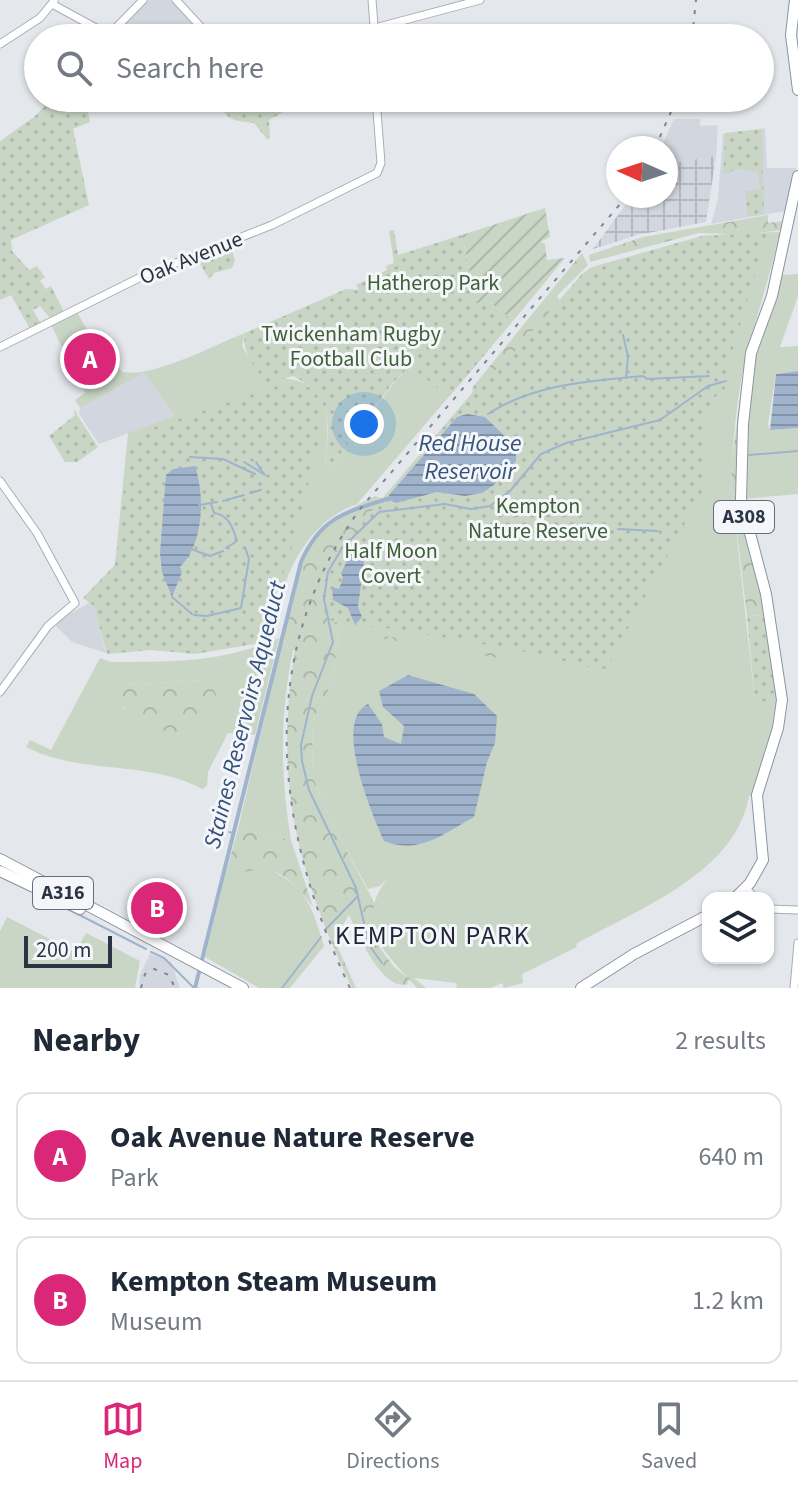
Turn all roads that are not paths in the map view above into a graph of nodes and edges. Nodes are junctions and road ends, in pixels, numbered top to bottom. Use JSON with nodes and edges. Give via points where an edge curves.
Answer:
{"nodes":[{"id":1,"x":143,"y":0,"type":"edge"},
{"id":2,"x":176,"y":0,"type":"edge"},
{"id":3,"x":372,"y":0,"type":"edge"},
{"id":4,"x":480,"y":0,"type":"edge"},
{"id":5,"x":795,"y":0,"type":"edge"},
{"id":6,"x":54,"y":2,"type":"edge"},
{"id":7,"x":31,"y":24,"type":"edge"},
{"id":8,"x":91,"y":24,"type":"edge"},
{"id":9,"x":120,"y":24,"type":"edge"},
{"id":10,"x":198,"y":24,"type":"edge"},
{"id":11,"x":375,"y":24,"type":"edge"},
{"id":12,"x":390,"y":24,"type":"edge"},
{"id":13,"x":24,"y":29,"type":"edge"},
{"id":14,"x":0,"y":44,"type":"edge"},
{"id":15,"x":798,"y":90,"type":"edge"},
{"id":16,"x":377,"y":112,"type":"edge"},
{"id":17,"x":798,"y":176,"type":"edge"},
{"id":18,"x":0,"y":347,"type":"edge"},
{"id":19,"x":0,"y":481,"type":"edge"},
{"id":20,"x":0,"y":692,"type":"edge"},
{"id":21,"x":0,"y":856,"type":"edge"},
{"id":22,"x":0,"y":868,"type":"edge"},
{"id":23,"x":746,"y":888,"type":"junction"},
{"id":24,"x":742,"y":892,"type":"edge"},
{"id":25,"x":750,"y":892,"type":"edge"},
{"id":26,"x":774,"y":909,"type":"edge"},
{"id":27,"x":798,"y":910,"type":"edge"},
{"id":28,"x":702,"y":918,"type":"edge"},
{"id":29,"x":798,"y":943,"type":"edge"},
{"id":30,"x":211,"y":973,"type":"junction"},
{"id":31,"x":231,"y":988,"type":"edge"},
{"id":32,"x":243,"y":988,"type":"edge"},
{"id":33,"x":581,"y":988,"type":"edge"},
{"id":34,"x":794,"y":988,"type":"edge"}],
"edges":[{"from":1,"to":9,"type":"street"},
{"from":2,"to":10,"type":"street"},
{"from":3,"to":11,"type":"street"},
{"from":4,"to":12,"type":"street"},
{"from":5,"to":15,"type":"highway","via":[[791,35]]},
{"from":6,"to":7,"type":"street"},
{"from":6,"to":8,"type":"street"},
{"from":13,"to":14,"type":"street"},
{"from":16,"to":18,"type":"street","name":"Oak Avenue","via":[[381,169],[272,225],[143,276]]},
{"from":17,"to":23,"type":"highway","number":"A308","via":[[772,296],[751,353],[742,447],[741,499],[766,594],[782,700],[757,795],[765,855]]},
{"from":19,"to":20,"type":"street","via":[[75,601],[48,626]]},
{"from":21,"to":30,"type":"highway","number":"A316"},
{"from":22,"to":30,"type":"highway","number":"A316"},
{"from":23,"to":24,"type":"highway","number":"A308"},
{"from":23,"to":25,"type":"street"},
{"from":26,"to":27,"type":"street"},
{"from":28,"to":33,"type":"highway"},
{"from":29,"to":34,"type":"street"},
{"from":30,"to":31,"type":"highway","number":"A316"},
{"from":30,"to":32,"type":"highway","number":"A316"}]}
